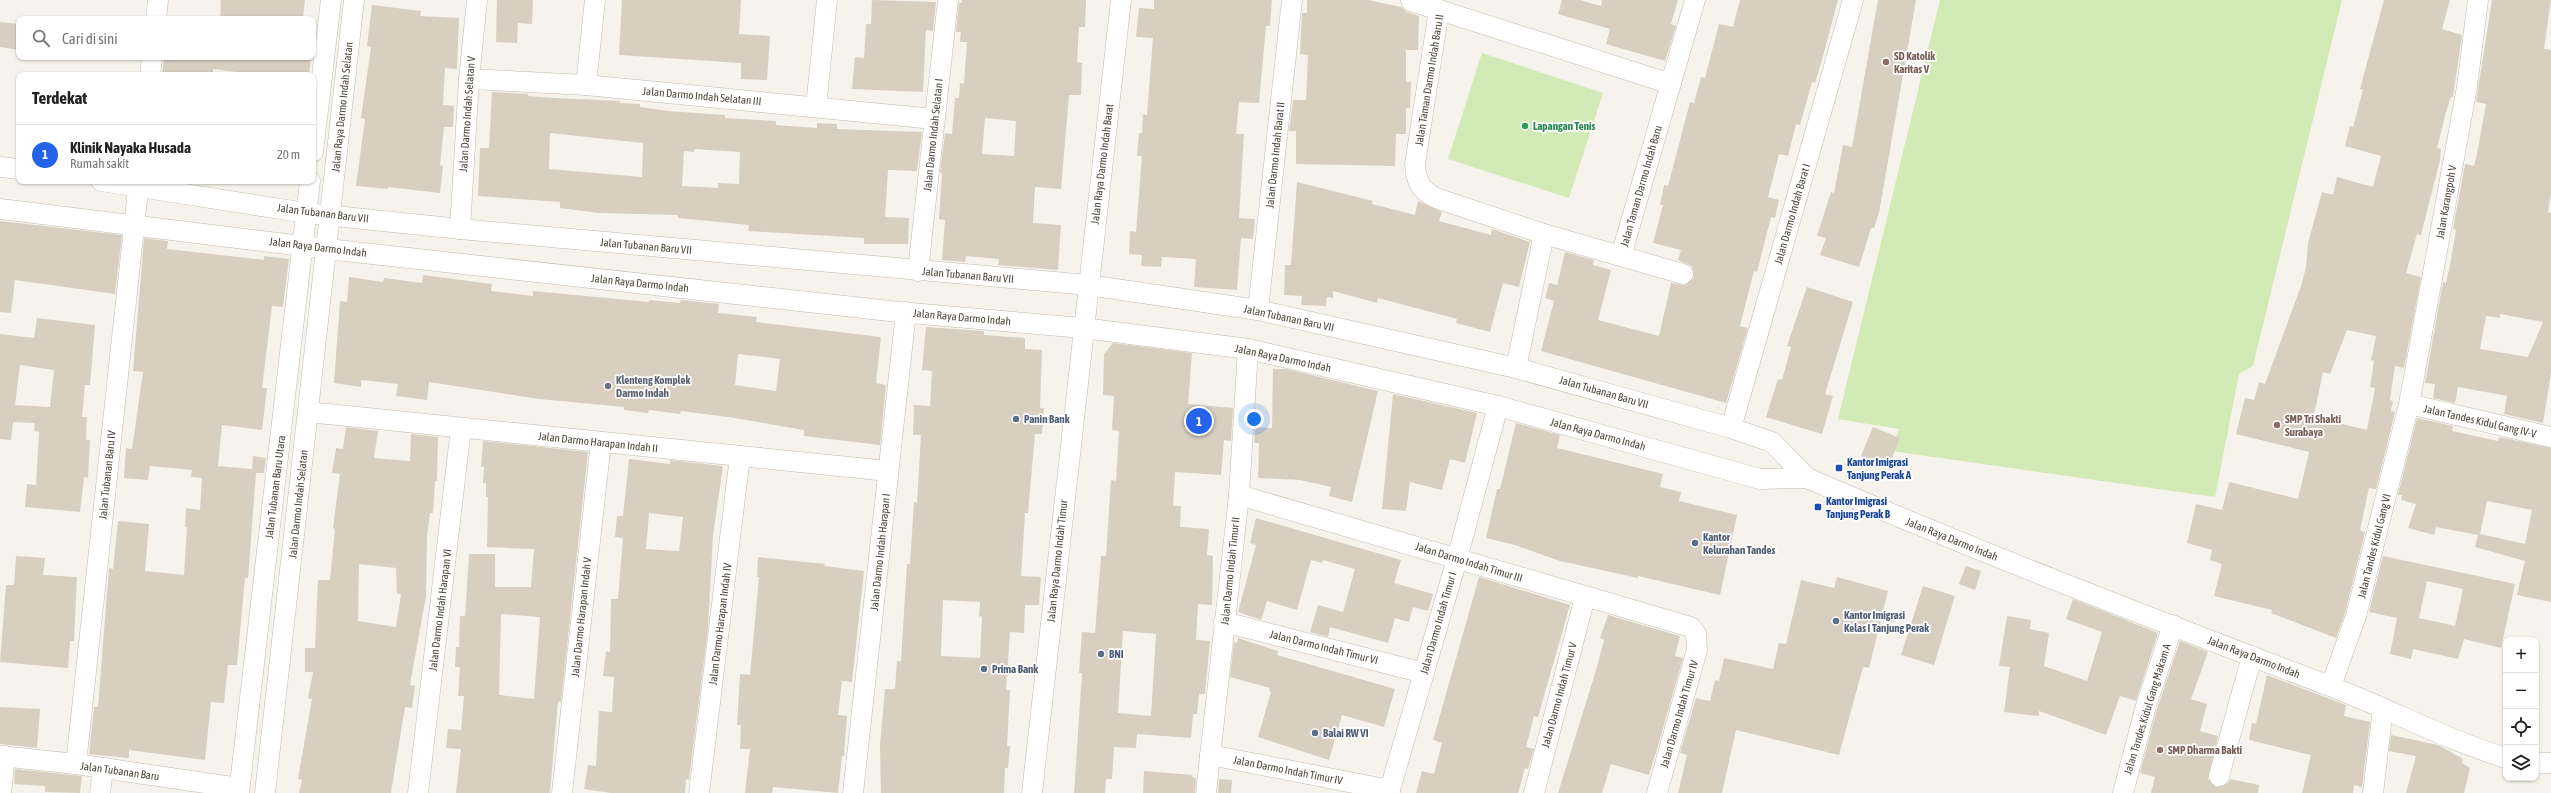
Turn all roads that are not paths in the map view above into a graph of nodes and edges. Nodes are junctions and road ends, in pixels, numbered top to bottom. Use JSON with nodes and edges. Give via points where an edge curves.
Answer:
{"nodes":[{"id":1,"x":158,"y":0,"type":"edge"},
{"id":2,"x":331,"y":0,"type":"edge"},
{"id":3,"x":354,"y":0,"type":"edge"},
{"id":4,"x":477,"y":0,"type":"edge"},
{"id":5,"x":595,"y":0,"type":"edge"},
{"id":6,"x":827,"y":0,"type":"edge"},
{"id":7,"x":948,"y":0,"type":"edge"},
{"id":8,"x":1121,"y":0,"type":"edge"},
{"id":9,"x":1292,"y":0,"type":"edge"},
{"id":10,"x":1696,"y":0,"type":"edge"},
{"id":11,"x":1853,"y":0,"type":"edge"},
{"id":12,"x":2478,"y":0,"type":"edge"},
{"id":13,"x":1411,"y":1,"type":"dead end"},
{"id":14,"x":1439,"y":10,"type":"junction"},
{"id":15,"x":156,"y":16,"type":"edge"},
{"id":16,"x":152,"y":60,"type":"edge"},
{"id":17,"x":150,"y":72,"type":"edge"},
{"id":18,"x":469,"y":79,"type":"junction"},
{"id":19,"x":1671,"y":84,"type":"junction"},
{"id":20,"x":586,"y":85,"type":"junction"},
{"id":21,"x":816,"y":107,"type":"junction"},
{"id":22,"x":934,"y":119,"type":"junction"},
{"id":23,"x":316,"y":127,"type":"edge"},
{"id":24,"x":0,"y":167,"type":"edge"},
{"id":25,"x":16,"y":169,"type":"edge"},
{"id":26,"x":139,"y":184,"type":"edge"},
{"id":27,"x":310,"y":184,"type":"edge"},
{"id":28,"x":0,"y":209,"type":"edge"},
{"id":29,"x":306,"y":213,"type":"junction"},
{"id":30,"x":331,"y":215,"type":"junction"},
{"id":31,"x":133,"y":224,"type":"junction"},
{"id":32,"x":460,"y":229,"type":"junction"},
{"id":33,"x":1544,"y":234,"type":"junction"},
{"id":34,"x":303,"y":245,"type":"junction"},
{"id":35,"x":326,"y":249,"type":"junction"},
{"id":36,"x":1621,"y":256,"type":"junction"},
{"id":37,"x":918,"y":271,"type":"junction"},
{"id":38,"x":1683,"y":274,"type":"dead end"},
{"id":39,"x":1088,"y":285,"type":"junction"},
{"id":40,"x":1258,"y":310,"type":"junction"},
{"id":41,"x":906,"y":312,"type":"junction"},
{"id":42,"x":1083,"y":328,"type":"junction"},
{"id":43,"x":1248,"y":349,"type":"junction"},
{"id":44,"x":1516,"y":368,"type":"junction"},
{"id":45,"x":2409,"y":404,"type":"junction"},
{"id":46,"x":1498,"y":406,"type":"junction"},
{"id":47,"x":308,"y":412,"type":"junction"},
{"id":48,"x":461,"y":428,"type":"junction"},
{"id":49,"x":1731,"y":428,"type":"junction"},
{"id":50,"x":2551,"y":437,"type":"edge"},
{"id":51,"x":601,"y":442,"type":"junction"},
{"id":52,"x":740,"y":456,"type":"junction"},
{"id":53,"x":888,"y":471,"type":"junction"},
{"id":54,"x":1807,"y":478,"type":"junction"},
{"id":55,"x":1238,"y":495,"type":"junction"},
{"id":56,"x":1457,"y":559,"type":"junction"},
{"id":57,"x":1585,"y":597,"type":"junction"},
{"id":58,"x":259,"y":621,"type":"junction"},
{"id":59,"x":284,"y":622,"type":"junction"},
{"id":60,"x":1224,"y":622,"type":"junction"},
{"id":61,"x":2173,"y":625,"type":"junction"},
{"id":62,"x":1696,"y":634,"type":"joint"},
{"id":63,"x":2252,"y":656,"type":"junction"},
{"id":64,"x":1424,"y":673,"type":"junction"},
{"id":65,"x":2331,"y":686,"type":"junction"},
{"id":66,"x":2383,"y":708,"type":"junction"},
{"id":67,"x":1210,"y":755,"type":"junction"},
{"id":68,"x":3,"y":756,"type":"edge"},
{"id":69,"x":2503,"y":757,"type":"edge"},
{"id":70,"x":2539,"y":763,"type":"edge"},
{"id":71,"x":2551,"y":763,"type":"edge"},
{"id":72,"x":76,"y":764,"type":"junction"},
{"id":73,"x":103,"y":769,"type":"junction"},
{"id":74,"x":2220,"y":776,"type":"dead end"},
{"id":75,"x":239,"y":791,"type":"edge"},
{"id":76,"x":1389,"y":792,"type":"edge"},
{"id":77,"x":1,"y":793,"type":"edge"},
{"id":78,"x":100,"y":793,"type":"edge"},
{"id":79,"x":264,"y":793,"type":"edge"},
{"id":80,"x":418,"y":793,"type":"edge"},
{"id":81,"x":562,"y":793,"type":"edge"},
{"id":82,"x":699,"y":793,"type":"edge"},
{"id":83,"x":853,"y":793,"type":"edge"},
{"id":84,"x":1032,"y":793,"type":"edge"},
{"id":85,"x":1206,"y":793,"type":"edge"},
{"id":86,"x":1534,"y":793,"type":"edge"},
{"id":87,"x":1657,"y":793,"type":"edge"},
{"id":88,"x":2123,"y":793,"type":"edge"},
{"id":89,"x":2373,"y":793,"type":"edge"}],
"edges":[{"from":1,"to":15,"type":"street"},
{"from":2,"to":23,"type":"street"},
{"from":3,"to":30,"type":"street","name":"Jalan Raya Darmo Indah Selatan"},
{"from":4,"to":18,"type":"street","name":"Jalan Darmo Indah Selatan V"},
{"from":5,"to":20,"type":"street"},
{"from":6,"to":21,"type":"street"},
{"from":7,"to":22,"type":"street","name":"Jalan Darmo Indah Selatan I"},
{"from":8,"to":39,"type":"street","name":"Jalan Raya Darmo Indah Barat"},
{"from":9,"to":40,"type":"street","name":"Jalan Darmo Indah Barat II"},
{"from":10,"to":19,"type":"street","name":"Jalan Taman Darmo Indah Baru"},
{"from":11,"to":49,"type":"street","name":"Jalan Darmo Indah Barat I"},
{"from":12,"to":45,"type":"street","name":"Jalan Karangpoh V","via":[[2466,87]]},
{"from":13,"to":14,"type":"street"},
{"from":14,"to":19,"type":"street","name":"Jalan Taman Darmo Indah Baru II"},
{"from":14,"to":33,"type":"street","name":"Jalan Taman Darmo Indah Baru II","via":[[1415,164],[1420,188],[1436,198]]},
{"from":16,"to":17,"type":"street"},
{"from":18,"to":20,"type":"street","name":"Jalan Darmo Indah Selatan III"},
{"from":18,"to":32,"type":"street","name":"Jalan Darmo Indah Selatan V"},
{"from":19,"to":36,"type":"street","name":"Jalan Taman Darmo Indah Baru"},
{"from":20,"to":21,"type":"street","name":"Jalan Darmo Indah Selatan III"},
{"from":21,"to":22,"type":"street","name":"Jalan Darmo Indah Selatan III"},
{"from":22,"to":37,"type":"street","name":"Jalan Darmo Indah Selatan I"},
{"from":24,"to":25,"type":"street"},
{"from":26,"to":29,"type":"street","name":"Jalan Tubanan Baru VII"},
{"from":26,"to":31,"type":"street","name":"Jalan Tubanan Baru IV"},
{"from":27,"to":29,"type":"street","name":"Jalan Tubanan Baru Utara"},
{"from":28,"to":31,"type":"street","name":"Jalan Raya Darmo Indah"},
{"from":29,"to":30,"type":"street","name":"Jalan Tubanan Baru VII"},
{"from":29,"to":34,"type":"street","name":"Jalan Tubanan Baru Utara"},
{"from":30,"to":32,"type":"street","name":"Jalan Tubanan Baru VII"},
{"from":30,"to":35,"type":"street","name":"Jalan Darmo Indah Selatan"},
{"from":31,"to":34,"type":"street","name":"Jalan Raya Darmo Indah"},
{"from":31,"to":72,"type":"street","name":"Jalan Tubanan Baru IV"},
{"from":32,"to":37,"type":"street","name":"Jalan Tubanan Baru VII"},
{"from":33,"to":36,"type":"street","name":"Jalan Taman Darmo Indah Baru"},
{"from":33,"to":44,"type":"street"},
{"from":34,"to":35,"type":"street","name":"Jalan Raya Darmo Indah"},
{"from":34,"to":58,"type":"street","name":"Jalan Tubanan Baru Utara"},
{"from":35,"to":41,"type":"street","name":"Jalan Raya Darmo Indah"},
{"from":35,"to":47,"type":"street","name":"Jalan Darmo Indah Selatan"},
{"from":36,"to":38,"type":"street"},
{"from":37,"to":39,"type":"street","name":"Jalan Tubanan Baru VII"},
{"from":39,"to":40,"type":"street","name":"Jalan Tubanan Baru VII"},
{"from":39,"to":42,"type":"street","name":"Jalan Raya Darmo Indah Barat"},
{"from":40,"to":44,"type":"street","name":"Jalan Tubanan Baru VII"},
{"from":41,"to":42,"type":"street","name":"Jalan Raya Darmo Indah"},
{"from":41,"to":53,"type":"street","name":"Jalan Darmo Indah Harapan I"},
{"from":42,"to":43,"type":"street","name":"Jalan Raya Darmo Indah"},
{"from":42,"to":84,"type":"street","name":"Jalan Raya Darmo Indah Timur"},
{"from":43,"to":46,"type":"street","name":"Jalan Raya Darmo Indah"},
{"from":43,"to":55,"type":"street","name":"Jalan Darmo Indah Timur II"},
{"from":44,"to":49,"type":"street","name":"Jalan Tubanan Baru VII"},
{"from":45,"to":50,"type":"street","name":"Jalan Tandes Kidul Gang IV-V"},
{"from":45,"to":65,"type":"street","name":"Jalan Tandes Kidul Gang VI","via":[[2356,616]]},
{"from":46,"to":54,"type":"street","name":"Jalan Raya Darmo Indah","via":[[1760,478]]},
{"from":46,"to":56,"type":"street","name":"Jalan Darmo Indah Timur I"},
{"from":47,"to":48,"type":"street","name":"Jalan Darmo Harapan Indah II"},
{"from":47,"to":59,"type":"street","name":"Jalan Darmo Indah Selatan"},
{"from":48,"to":51,"type":"street","name":"Jalan Darmo Harapan Indah II"},
{"from":48,"to":80,"type":"street","name":"Jalan Darmo Indah Harapan VI"},
{"from":49,"to":54,"type":"street","name":"Jalan Tubanan Baru VII","via":[[1772,442]]},
{"from":51,"to":52,"type":"street","name":"Jalan Darmo Harapan Indah II"},
{"from":51,"to":81,"type":"street","name":"Jalan Darmo Harapan Indah V"},
{"from":52,"to":53,"type":"street","name":"Jalan Darmo Harapan Indah II"},
{"from":52,"to":82,"type":"street","name":"Jalan Darmo Harapan Indah IV"},
{"from":53,"to":83,"type":"street","name":"Jalan Darmo Indah Harapan I"},
{"from":54,"to":61,"type":"street","name":"Jalan Raya Darmo Indah","via":[[2070,588]]},
{"from":55,"to":56,"type":"street","name":"Jalan Darmo Indah Timur III"},
{"from":55,"to":60,"type":"street","name":"Jalan Darmo Indah Timur II"},
{"from":56,"to":57,"type":"street","name":"Jalan Darmo Indah Timur III"},
{"from":56,"to":64,"type":"street","name":"Jalan Darmo Indah Timur I"},
{"from":57,"to":62,"type":"street","name":"Jalan Darmo Indah Timur III","via":[[1686,624]]},
{"from":57,"to":86,"type":"street","name":"Jalan Darmo Indah Timur V"},
{"from":58,"to":59,"type":"street"},
{"from":58,"to":75,"type":"street","name":"Jalan Tubanan Baru Utara"},
{"from":59,"to":79,"type":"street","name":"Jalan Darmo Indah Selatan"},
{"from":60,"to":64,"type":"street","name":"Jalan Darmo Indah Timur VI"},
{"from":60,"to":67,"type":"street","name":"Jalan Darmo Indah Timur II"},
{"from":61,"to":63,"type":"street","name":"Jalan Raya Darmo Indah"},
{"from":61,"to":88,"type":"street","name":"Jalan Tandes Kidul Gang Makam A","via":[[2146,706]]},
{"from":62,"to":87,"type":"street","name":"Jalan Darmo Indah Timur IV","via":[[1697,650]]},
{"from":63,"to":65,"type":"street","name":"Jalan Raya Darmo Indah"},
{"from":63,"to":74,"type":"street"},
{"from":64,"to":76,"type":"street","name":"Jalan Darmo Indah Timur I"},
{"from":65,"to":66,"type":"street","name":"Jalan Raya Darmo Indah"},
{"from":66,"to":69,"type":"street","name":"Jalan Raya Darmo Indah","via":[[2467,746]]},
{"from":66,"to":89,"type":"street"},
{"from":67,"to":76,"type":"street","name":"Jalan Darmo Indah Timur IV"},
{"from":67,"to":85,"type":"street","name":"Jalan Darmo Indah Timur II"},
{"from":68,"to":72,"type":"street","name":"Jalan Tubanan Baru"},
{"from":68,"to":77,"type":"street"},
{"from":70,"to":71,"type":"street"},
{"from":72,"to":73,"type":"street","name":"Jalan Tubanan Baru"},
{"from":73,"to":75,"type":"street","name":"Jalan Tubanan Baru"},
{"from":73,"to":78,"type":"street"}]}
